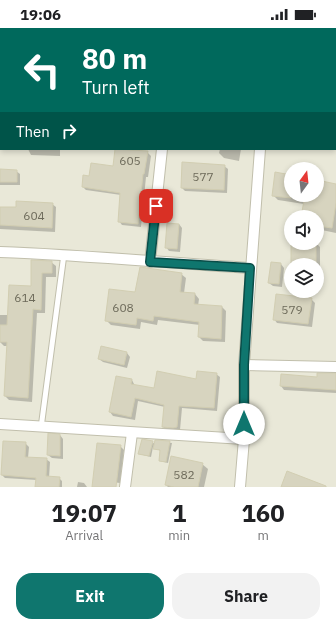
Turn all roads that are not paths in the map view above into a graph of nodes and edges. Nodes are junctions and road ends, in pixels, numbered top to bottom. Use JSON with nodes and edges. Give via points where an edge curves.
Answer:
{"nodes":[{"id":1,"x":162,"y":150,"type":"edge"},
{"id":2,"x":260,"y":150,"type":"edge"},
{"id":3,"x":0,"y":252,"type":"edge"},
{"id":4,"x":64,"y":254,"type":"junction"},
{"id":5,"x":150,"y":262,"type":"junction"},
{"id":6,"x":250,"y":268,"type":"junction"},
{"id":7,"x":244,"y":365,"type":"junction"},
{"id":8,"x":336,"y":367,"type":"edge"},
{"id":9,"x":0,"y":424,"type":"edge"},
{"id":10,"x":41,"y":428,"type":"junction"},
{"id":11,"x":132,"y":433,"type":"junction"},
{"id":12,"x":244,"y":439,"type":"junction"},
{"id":13,"x":125,"y":487,"type":"edge"},
{"id":14,"x":240,"y":487,"type":"edge"}],
"edges":[{"from":1,"to":5,"type":"street"},
{"from":2,"to":6,"type":"street"},
{"from":3,"to":4,"type":"street"},
{"from":4,"to":5,"type":"street"},
{"from":4,"to":10,"type":"lane"},
{"from":5,"to":6,"type":"street"},
{"from":6,"to":7,"type":"street"},
{"from":7,"to":8,"type":"street"},
{"from":7,"to":12,"type":"street"},
{"from":9,"to":10,"type":"street"},
{"from":10,"to":11,"type":"street"},
{"from":11,"to":12,"type":"street"},
{"from":11,"to":13,"type":"street"},
{"from":12,"to":14,"type":"street"}]}
